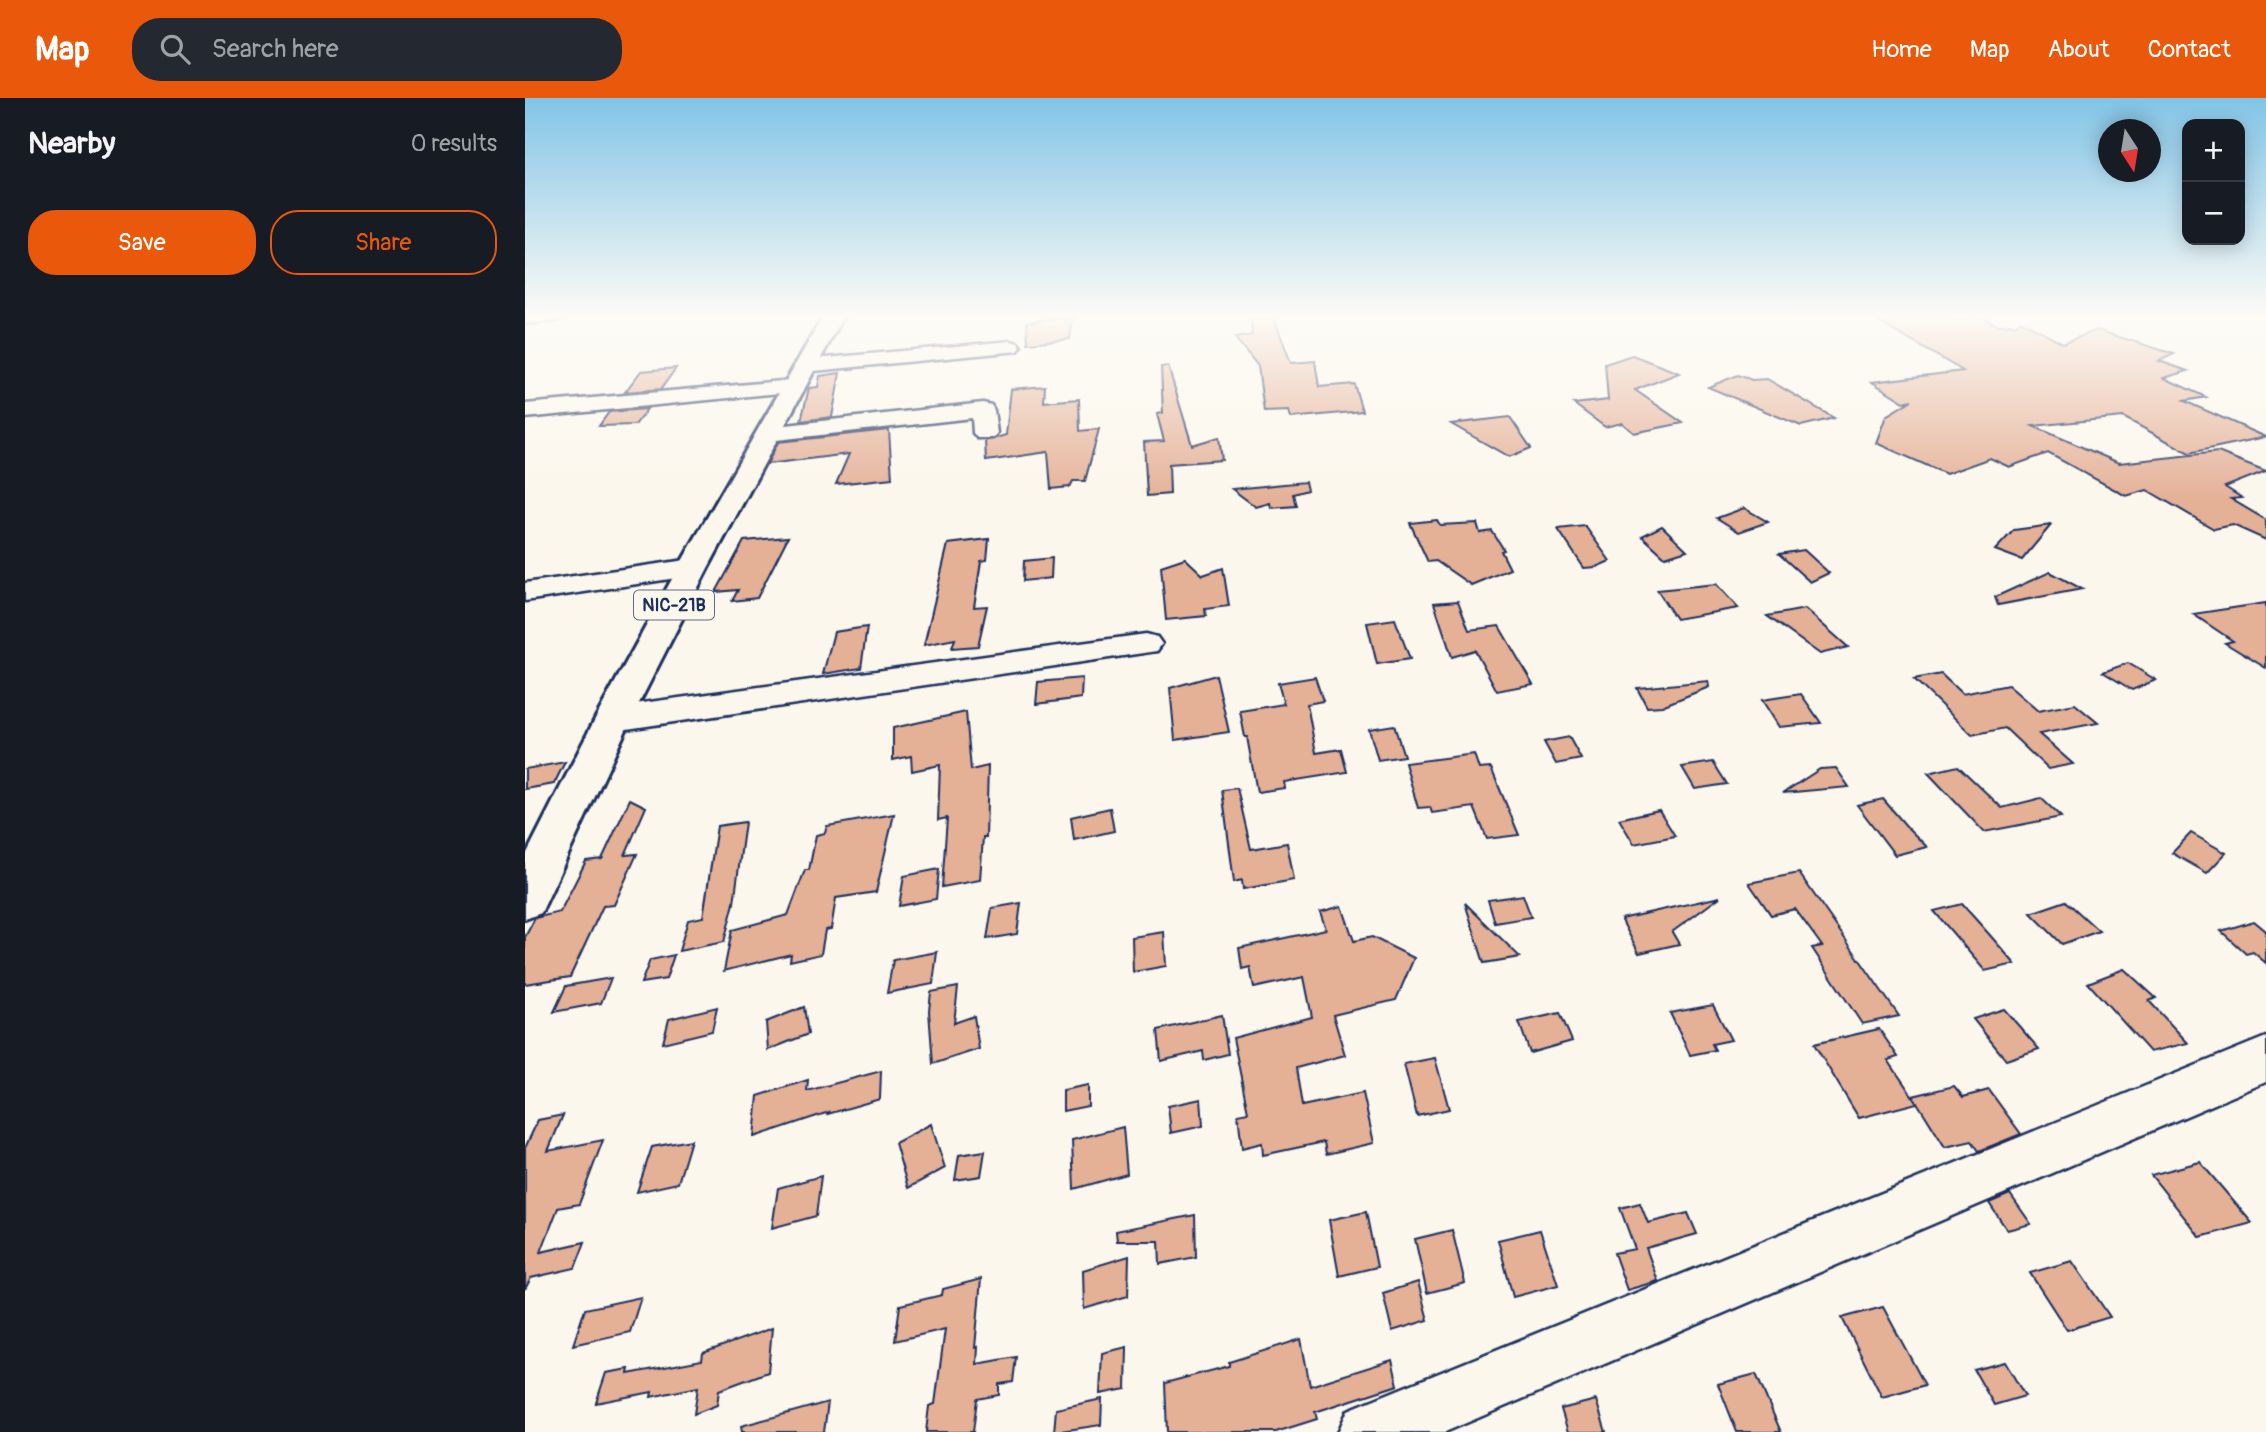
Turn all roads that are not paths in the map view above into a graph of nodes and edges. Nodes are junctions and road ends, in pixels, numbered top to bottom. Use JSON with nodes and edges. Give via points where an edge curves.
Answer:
{"nodes":[{"id":1,"x":789,"y":377,"type":"edge"},
{"id":2,"x":798,"y":377,"type":"edge"},
{"id":3,"x":525,"y":411,"type":"edge"},
{"id":4,"x":985,"y":433,"type":"dead end"},
{"id":5,"x":768,"y":434,"type":"junction"},
{"id":6,"x":693,"y":568,"type":"junction"},
{"id":7,"x":525,"y":592,"type":"edge"},
{"id":8,"x":1146,"y":644,"type":"dead end"},
{"id":9,"x":613,"y":719,"type":"junction"},
{"id":10,"x":525,"y":901,"type":"edge"},
{"id":11,"x":2266,"y":1059,"type":"edge"},
{"id":12,"x":1370,"y":1432,"type":"edge"}],
"edges":[{"from":1,"to":3,"type":"street"},
{"from":2,"to":5,"type":"highway","number":"NIC-21B"},
{"from":4,"to":5,"type":"street","via":[[983,410]]},
{"from":5,"to":6,"type":"highway","number":"NIC-21B"},
{"from":6,"to":7,"type":"street"},
{"from":6,"to":9,"type":"highway","number":"NIC-21B"},
{"from":8,"to":9,"type":"street"},
{"from":9,"to":10,"type":"highway","number":"NIC-21B"},
{"from":11,"to":12,"type":"street"}]}
